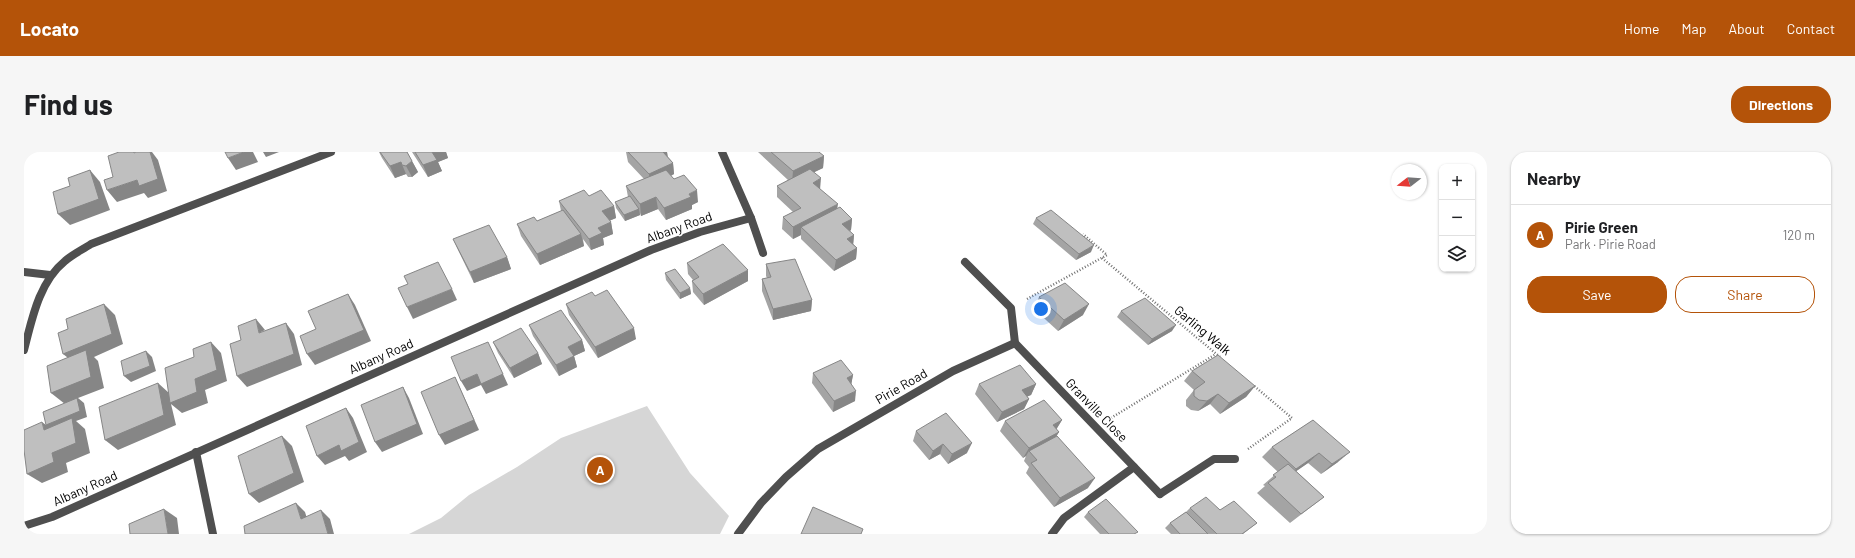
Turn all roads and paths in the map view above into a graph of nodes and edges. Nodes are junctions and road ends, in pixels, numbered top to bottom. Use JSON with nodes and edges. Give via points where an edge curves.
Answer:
{"nodes":[{"id":1,"x":331,"y":152,"type":"edge"},
{"id":2,"x":722,"y":152,"type":"edge"},
{"id":3,"x":751,"y":218,"type":"junction"},
{"id":4,"x":1083,"y":234,"type":"edge"},
{"id":5,"x":763,"y":253,"type":"dead end"},
{"id":6,"x":1102,"y":258,"type":"junction"},
{"id":7,"x":965,"y":262,"type":"dead end"},
{"id":8,"x":24,"y":272,"type":"edge"},
{"id":9,"x":50,"y":275,"type":"junction"},
{"id":10,"x":1011,"y":308,"type":"junction"},
{"id":11,"x":1016,"y":343,"type":"junction"},
{"id":12,"x":24,"y":350,"type":"edge"},
{"id":13,"x":1216,"y":354,"type":"junction"},
{"id":14,"x":1222,"y":359,"type":"edge"},
{"id":15,"x":1251,"y":384,"type":"edge"},
{"id":16,"x":1095,"y":428,"type":"junction"},
{"id":17,"x":196,"y":452,"type":"junction"},
{"id":18,"x":1235,"y":459,"type":"joint"},
{"id":19,"x":1134,"y":467,"type":"junction"},
{"id":20,"x":24,"y":526,"type":"edge"},
{"id":21,"x":213,"y":534,"type":"edge"},
{"id":22,"x":738,"y":534,"type":"edge"},
{"id":23,"x":1052,"y":534,"type":"edge"}],
"edges":[{"from":1,"to":9,"type":"street","via":[[91,244],[64,261]]},
{"from":2,"to":3,"type":"street"},
{"from":3,"to":5,"type":"street"},
{"from":3,"to":17,"type":"street","name":"Albany Road","via":[[700,232],[651,250]]},
{"from":4,"to":6,"type":"path","name":"Garling Walk","via":[[1107,255]]},
{"from":6,"to":10,"type":"path"},
{"from":6,"to":13,"type":"path","name":"Garling Walk"},
{"from":7,"to":10,"type":"street"},
{"from":8,"to":9,"type":"street"},
{"from":9,"to":12,"type":"street","via":[[41,293]]},
{"from":10,"to":11,"type":"street"},
{"from":11,"to":16,"type":"street","name":"Granville Close"},
{"from":11,"to":22,"type":"street","name":"Pirie Road","via":[[952,371],[818,450],[786,477],[761,503]]},
{"from":13,"to":14,"type":"path","name":"Garling Walk"},
{"from":13,"to":16,"type":"path"},
{"from":15,"to":18,"type":"path","via":[[1292,418]]},
{"from":16,"to":19,"type":"street","name":"Granville Close"},
{"from":17,"to":20,"type":"street","name":"Albany Road","via":[[52,517]]},
{"from":17,"to":21,"type":"street"},
{"from":18,"to":19,"type":"street","name":"Granville Close","via":[[1214,459],[1160,494]]},
{"from":19,"to":23,"type":"street","via":[[1064,518]]}]}
